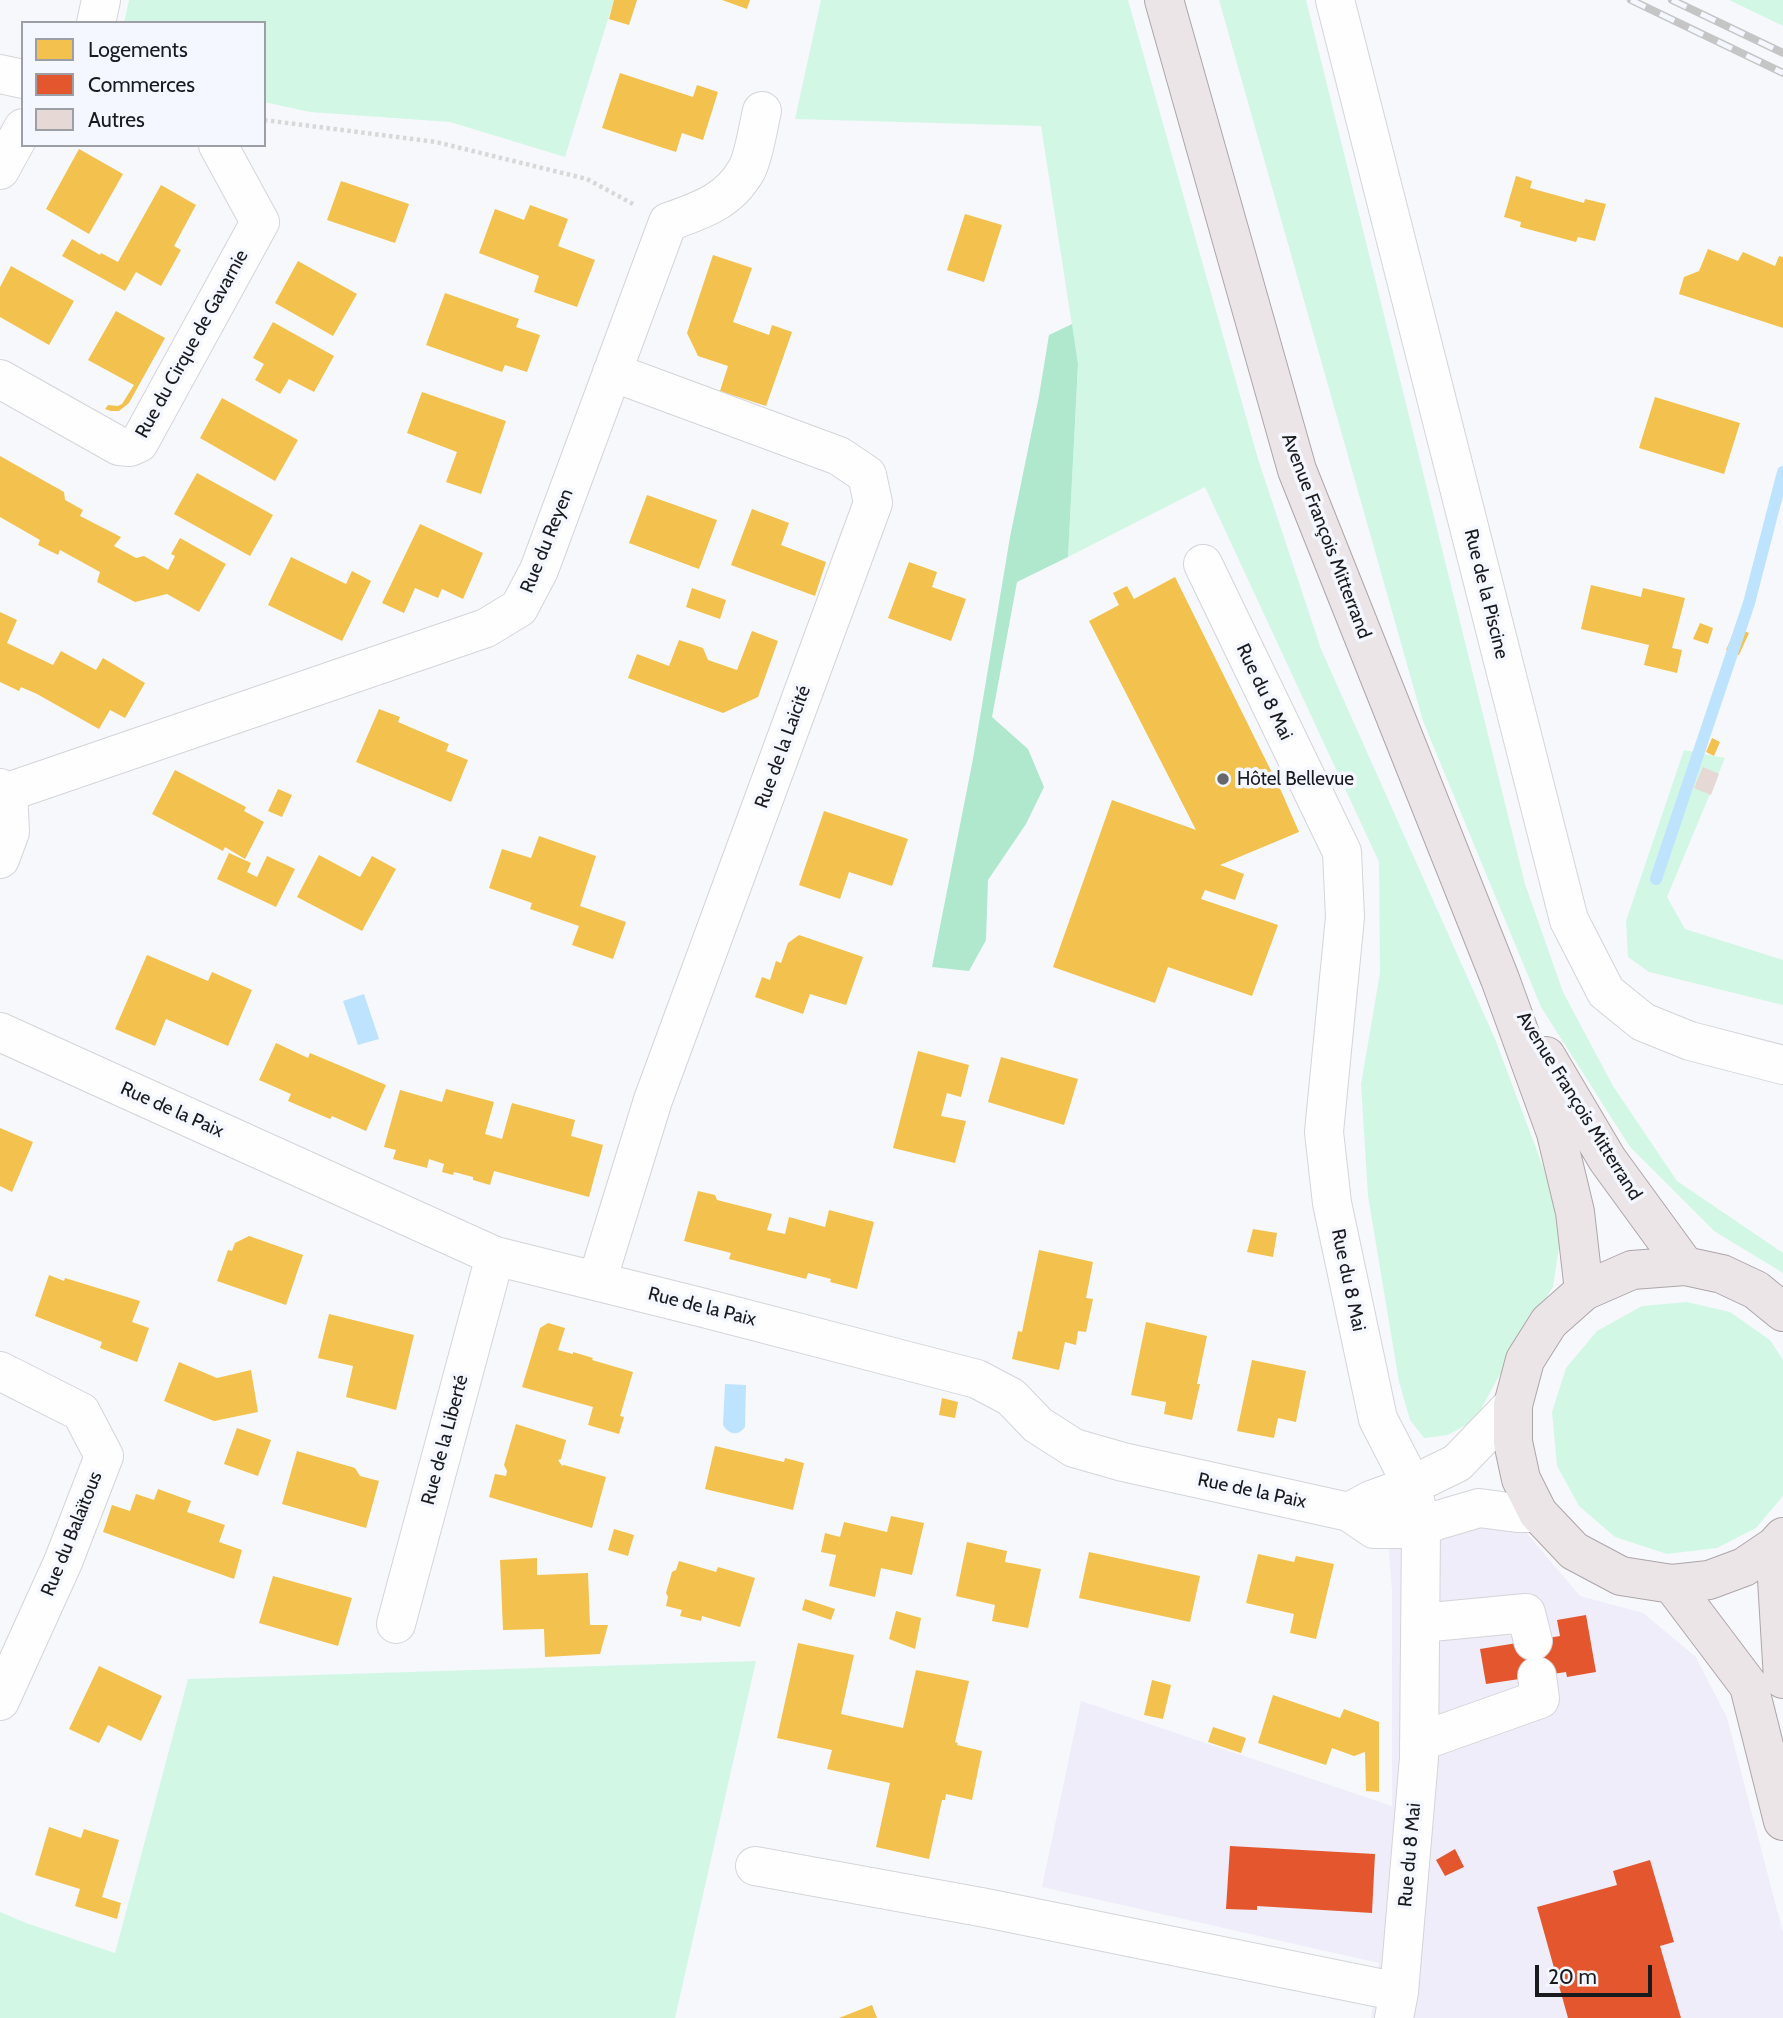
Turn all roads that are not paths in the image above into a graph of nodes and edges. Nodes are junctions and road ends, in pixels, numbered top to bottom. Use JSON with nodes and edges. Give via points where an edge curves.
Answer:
{"nodes":[{"id":1,"x":101,"y":0,"type":"edge"},
{"id":2,"x":1164,"y":0,"type":"edge"},
{"id":3,"x":1335,"y":0,"type":"edge"},
{"id":4,"x":96,"y":21,"type":"edge"},
{"id":5,"x":0,"y":74,"type":"edge"},
{"id":6,"x":21,"y":79,"type":"edge"},
{"id":7,"x":762,"y":111,"type":"dead end"},
{"id":8,"x":21,"y":132,"type":"edge"},
{"id":9,"x":219,"y":147,"type":"edge"},
{"id":10,"x":0,"y":170,"type":"edge"},
{"id":11,"x":612,"y":372,"type":"junction"},
{"id":12,"x":0,"y":379,"type":"edge"},
{"id":13,"x":1203,"y":564,"type":"dead end"},
{"id":14,"x":4,"y":790,"type":"edge"},
{"id":15,"x":0,"y":859,"type":"edge"},
{"id":16,"x":1500,"y":979,"type":"junction"},
{"id":17,"x":0,"y":1032,"type":"edge"},
{"id":18,"x":1783,"y":1065,"type":"edge"},
{"id":19,"x":495,"y":1256,"type":"junction"},
{"id":20,"x":1685,"y":1266,"type":"junction"},
{"id":21,"x":597,"y":1281,"type":"junction"},
{"id":22,"x":1584,"y":1291,"type":"junction"},
{"id":23,"x":1783,"y":1312,"type":"edge"},
{"id":24,"x":0,"y":1371,"type":"edge"},
{"id":25,"x":1513,"y":1405,"type":"junction"},
{"id":26,"x":1412,"y":1485,"type":"junction"},
{"id":27,"x":1349,"y":1512,"type":"junction"},
{"id":28,"x":1538,"y":1513,"type":"junction"},
{"id":29,"x":1421,"y":1529,"type":"junction"},
{"id":30,"x":1779,"y":1542,"type":"edge"},
{"id":31,"x":1672,"y":1584,"type":"junction"},
{"id":32,"x":1421,"y":1623,"type":"junction"},
{"id":33,"x":396,"y":1624,"type":"dead end"},
{"id":34,"x":1783,"y":1679,"type":"edge"},
{"id":35,"x":0,"y":1701,"type":"edge"},
{"id":36,"x":1419,"y":1741,"type":"junction"},
{"id":37,"x":1783,"y":1821,"type":"edge"},
{"id":38,"x":755,"y":1866,"type":"dead end"},
{"id":39,"x":1396,"y":2005,"type":"edge"}],
"edges":[{"from":1,"to":4,"type":"street"},
{"from":2,"to":16,"type":"main road","name":"Avenue François Mitterrand","via":[[1297,470]]},
{"from":3,"to":18,"type":"street","name":"Rue de la Piscine","via":[[1569,920],[1606,992],[1643,1022],[1690,1041]]},
{"from":5,"to":6,"type":"street"},
{"from":7,"to":11,"type":"street","name":"Rue du Reyen","via":[[748,168],[729,195],[668,222]]},
{"from":8,"to":10,"type":"street"},
{"from":9,"to":12,"type":"street","name":"Rue du Cirque de Gavarnie","via":[[260,222],[139,443],[119,446]]},
{"from":11,"to":14,"type":"street","name":"Rue du Reyen","via":[[538,570],[519,608],[486,628]]},
{"from":11,"to":21,"type":"street","name":"Rue de la Laicité","via":[[839,456],[867,475],[873,503],[653,1100]]},
{"from":13,"to":26,"type":"street","name":"Rue du 8 Mai","via":[[1342,852],[1345,917],[1324,1132],[1332,1203],[1378,1419]]},
{"from":14,"to":15,"type":"street","via":[[10,832]]},
{"from":16,"to":20,"type":"main road","name":"Avenue François Mitterrand","via":[[1607,1159]]},
{"from":16,"to":22,"type":"main road","name":"Avenue François Mitterrand","via":[[1556,1133],[1575,1212]]},
{"from":17,"to":19,"type":"street","name":"Rue de la Paix"},
{"from":19,"to":21,"type":"street","name":"Rue de la Paix"},
{"from":19,"to":33,"type":"street","name":"Rue de la Liberté"},
{"from":20,"to":22,"type":"main road","via":[[1632,1270]]},
{"from":20,"to":23,"type":"main road","via":[[1722,1274],[1756,1290]]},
{"from":21,"to":27,"type":"street","name":"Rue de la Paix","via":[[977,1379],[1011,1396],[1038,1424],[1073,1448]]},
{"from":22,"to":25,"type":"main road","via":[[1549,1322],[1525,1360]]},
{"from":24,"to":35,"type":"street","name":"Rue du Balaïtous","via":[[80,1412],[104,1456],[63,1562]]},
{"from":25,"to":26,"type":"street","via":[[1457,1463]]},
{"from":25,"to":28,"type":"main road","via":[[1513,1442],[1521,1479]]},
{"from":26,"to":27,"type":"street"},
{"from":26,"to":29,"type":"street","name":"Rue du 8 Mai"},
{"from":27,"to":29,"type":"street","name":"Rue de la Paix","via":[[1374,1529]]},
{"from":28,"to":29,"type":"street","via":[[1479,1508]]},
{"from":28,"to":31,"type":"main road","via":[[1574,1551],[1620,1576]]},
{"from":29,"to":32,"type":"street","name":"Rue du 8 Mai"},
{"from":30,"to":31,"type":"main road","via":[[1744,1567],[1709,1580]]},
{"from":30,"to":34,"type":"main road"},
{"from":31,"to":37,"type":"main road","via":[[1749,1686]]},
{"from":32,"to":36,"type":"street","name":"Rue du 8 Mai"},
{"from":32,"to":36,"type":"street","via":[[1526,1613],[1540,1699]]},
{"from":36,"to":39,"type":"street","name":"Rue du 8 Mai"},
{"from":38,"to":39,"type":"street","via":[[986,1908]]}]}
